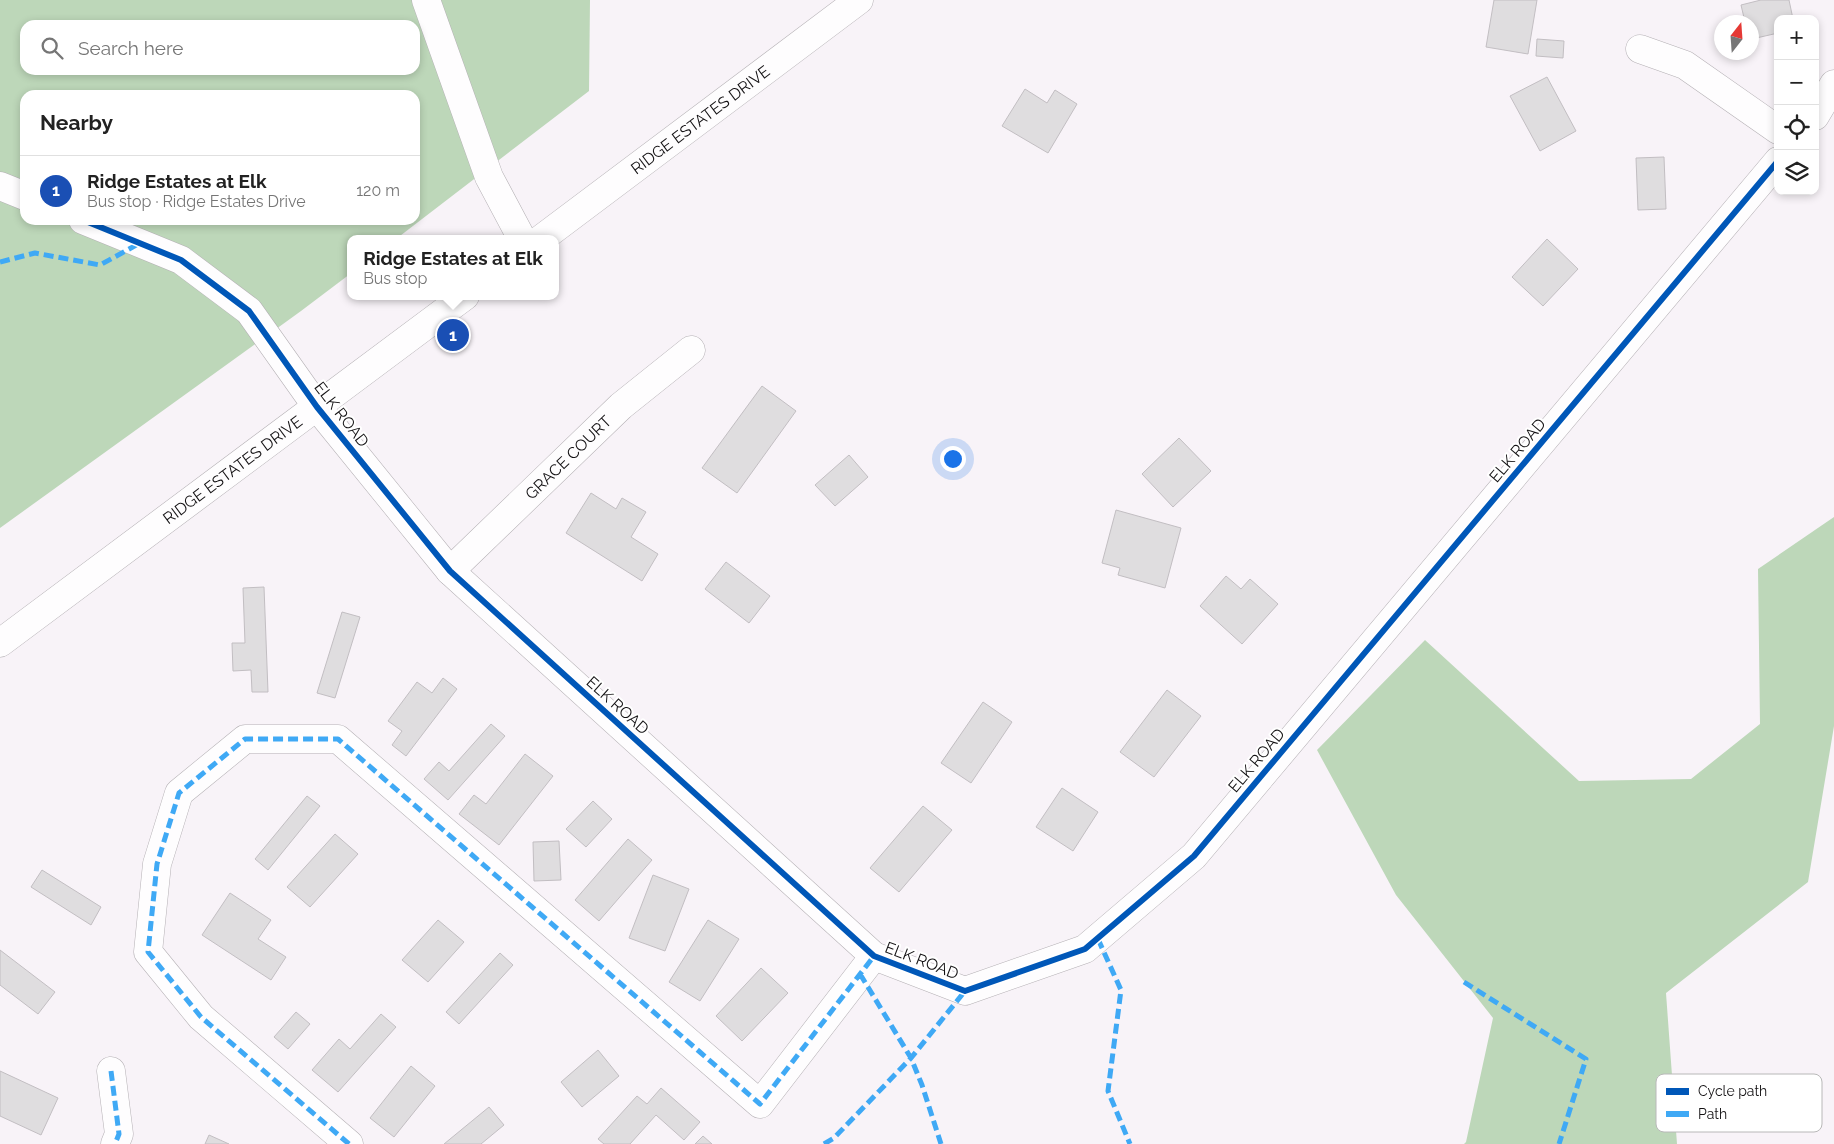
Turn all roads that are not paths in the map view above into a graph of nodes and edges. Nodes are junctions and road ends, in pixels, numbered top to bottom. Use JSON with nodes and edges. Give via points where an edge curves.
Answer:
{"nodes":[{"id":1,"x":426,"y":0,"type":"edge"},
{"id":2,"x":859,"y":0,"type":"edge"},
{"id":3,"x":1640,"y":49,"type":"dead end"},
{"id":4,"x":1834,"y":84,"type":"edge"},
{"id":5,"x":1819,"y":109,"type":"edge"},
{"id":6,"x":1774,"y":127,"type":"edge"},
{"id":7,"x":1774,"y":166,"type":"edge"},
{"id":8,"x":0,"y":186,"type":"edge"},
{"id":9,"x":20,"y":194,"type":"edge"},
{"id":10,"x":95,"y":225,"type":"edge"},
{"id":11,"x":520,"y":235,"type":"edge"},
{"id":12,"x":546,"y":235,"type":"edge"},
{"id":13,"x":460,"y":300,"type":"edge"},
{"id":14,"x":691,"y":350,"type":"dead end"},
{"id":15,"x":317,"y":407,"type":"junction"},
{"id":16,"x":450,"y":571,"type":"junction"},
{"id":17,"x":0,"y":643,"type":"edge"},
{"id":18,"x":874,"y":956,"type":"junction"},
{"id":19,"x":111,"y":1071,"type":"dead end"},
{"id":20,"x":115,"y":1144,"type":"edge"},
{"id":21,"x":349,"y":1144,"type":"edge"}],
"edges":[{"from":1,"to":11,"type":"street","via":[[489,176]]},
{"from":2,"to":12,"type":"street","name":"RIDGE ESTATES DRIVE"},
{"from":3,"to":6,"type":"street","via":[[1685,64]]},
{"from":4,"to":5,"type":"street"},
{"from":7,"to":18,"type":"street","name":"ELK ROAD","via":[[1194,856],[1086,949],[965,991]]},
{"from":8,"to":9,"type":"street"},
{"from":10,"to":15,"type":"street","name":"ELK ROAD","via":[[181,260],[249,311]]},
{"from":13,"to":15,"type":"street","name":"RIDGE ESTATES DRIVE"},
{"from":14,"to":16,"type":"street","name":"GRACE COURT","via":[[621,406]]},
{"from":15,"to":16,"type":"street","name":"ELK ROAD"},
{"from":15,"to":17,"type":"street","name":"RIDGE ESTATES DRIVE"},
{"from":16,"to":18,"type":"street","name":"ELK ROAD"},
{"from":18,"to":21,"type":"street","via":[[760,1104],[338,739],[245,739],[179,793],[157,864],[148,952],[201,1017]]},
{"from":19,"to":20,"type":"street","via":[[119,1134]]}]}
